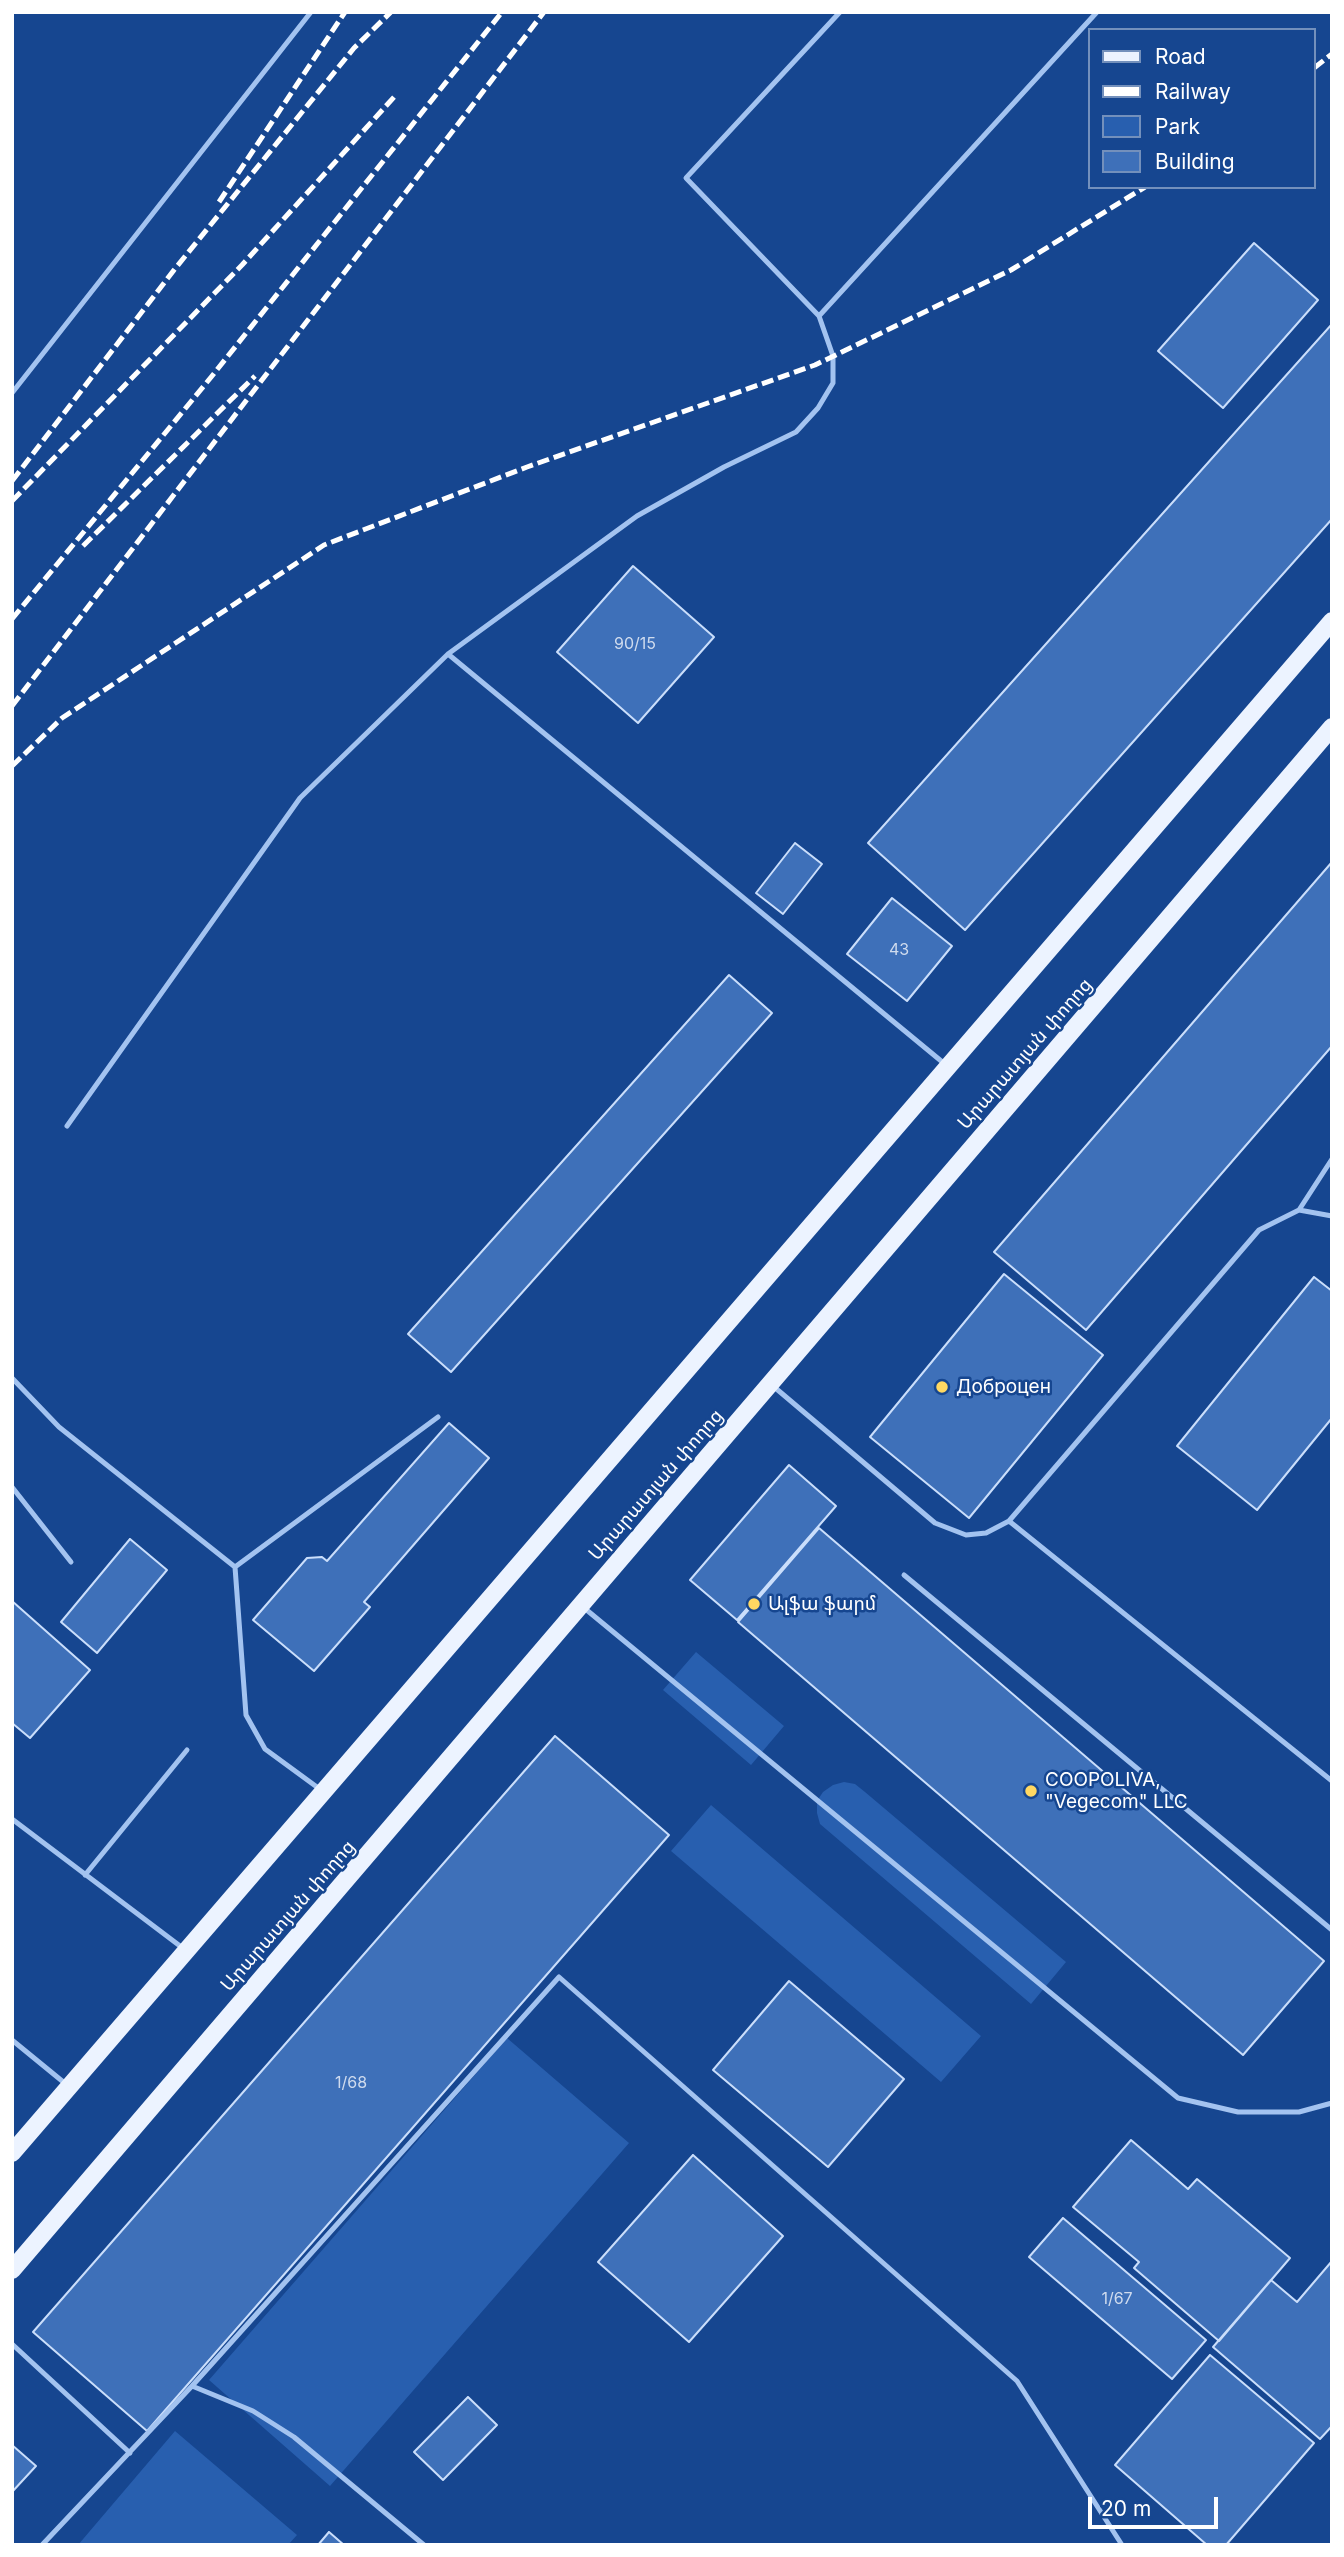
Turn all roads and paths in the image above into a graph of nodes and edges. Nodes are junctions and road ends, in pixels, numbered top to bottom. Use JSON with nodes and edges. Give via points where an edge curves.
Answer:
{"nodes":[{"id":1,"x":311,"y":12,"type":"edge"},
{"id":2,"x":840,"y":12,"type":"edge"},
{"id":3,"x":1097,"y":12,"type":"edge"},
{"id":4,"x":818,"y":316,"type":"junction"},
{"id":5,"x":12,"y":393,"type":"edge"},
{"id":6,"x":1332,"y":621,"type":"edge"},
{"id":7,"x":447,"y":654,"type":"junction"},
{"id":8,"x":1332,"y":727,"type":"edge"},
{"id":9,"x":948,"y":1067,"type":"junction"},
{"id":10,"x":67,"y":1126,"type":"dead end"},
{"id":11,"x":1332,"y":1159,"type":"edge"},
{"id":12,"x":1299,"y":1210,"type":"junction"},
{"id":13,"x":1332,"y":1216,"type":"edge"},
{"id":14,"x":12,"y":1378,"type":"edge"},
{"id":15,"x":770,"y":1384,"type":"junction"},
{"id":16,"x":438,"y":1417,"type":"dead end"},
{"id":17,"x":12,"y":1487,"type":"edge"},
{"id":18,"x":1009,"y":1521,"type":"junction"},
{"id":19,"x":71,"y":1562,"type":"dead end"},
{"id":20,"x":235,"y":1567,"type":"junction"},
{"id":21,"x":904,"y":1575,"type":"dead end"},
{"id":22,"x":580,"y":1605,"type":"junction"},
{"id":23,"x":187,"y":1750,"type":"dead end"},
{"id":24,"x":1332,"y":1781,"type":"edge"},
{"id":25,"x":324,"y":1792,"type":"junction"},
{"id":26,"x":12,"y":1819,"type":"edge"},
{"id":27,"x":85,"y":1875,"type":"junction"},
{"id":28,"x":1332,"y":1930,"type":"edge"},
{"id":29,"x":186,"y":1951,"type":"junction"},
{"id":30,"x":12,"y":2040,"type":"edge"},
{"id":31,"x":69,"y":2087,"type":"junction"},
{"id":32,"x":1332,"y":2103,"type":"edge"},
{"id":33,"x":12,"y":2153,"type":"edge"},
{"id":34,"x":12,"y":2270,"type":"edge"},
{"id":35,"x":12,"y":2344,"type":"edge"},
{"id":36,"x":192,"y":2386,"type":"junction"},
{"id":37,"x":130,"y":2453,"type":"junction"},
{"id":38,"x":42,"y":2545,"type":"edge"},
{"id":39,"x":424,"y":2545,"type":"edge"},
{"id":40,"x":1122,"y":2545,"type":"edge"}],
"edges":[{"from":1,"to":5,"type":"lane"},
{"from":2,"to":4,"type":"lane","via":[[686,178]]},
{"from":3,"to":4,"type":"lane"},
{"from":4,"to":7,"type":"lane","via":[[833,356],[833,383],[796,432],[637,516]]},
{"from":6,"to":9,"type":"main road"},
{"from":7,"to":9,"type":"lane"},
{"from":7,"to":10,"type":"lane","via":[[300,799]]},
{"from":8,"to":15,"type":"main road","name":"Արարատյան փողոց"},
{"from":9,"to":25,"type":"main road"},
{"from":11,"to":12,"type":"lane"},
{"from":12,"to":13,"type":"lane"},
{"from":12,"to":18,"type":"lane","via":[[1259,1230]]},
{"from":14,"to":20,"type":"lane","via":[[59,1427]]},
{"from":15,"to":18,"type":"lane","via":[[935,1523],[966,1535],[986,1533]]},
{"from":15,"to":22,"type":"main road","name":"Արարատյան փողոց"},
{"from":16,"to":20,"type":"lane"},
{"from":17,"to":19,"type":"lane"},
{"from":18,"to":24,"type":"lane"},
{"from":20,"to":25,"type":"lane","via":[[246,1715],[265,1749]]},
{"from":21,"to":28,"type":"lane"},
{"from":22,"to":32,"type":"lane","via":[[1178,2098],[1238,2112],[1299,2112]]},
{"from":22,"to":34,"type":"main road","name":"Արարատյան փողոց"},
{"from":23,"to":27,"type":"lane"},
{"from":25,"to":29,"type":"main road"},
{"from":26,"to":27,"type":"lane"},
{"from":27,"to":29,"type":"lane"},
{"from":29,"to":31,"type":"main road"},
{"from":30,"to":31,"type":"lane"},
{"from":31,"to":33,"type":"main road"},
{"from":35,"to":37,"type":"lane"},
{"from":36,"to":37,"type":"lane"},
{"from":36,"to":39,"type":"lane","via":[[253,2411],[294,2437]]},
{"from":36,"to":40,"type":"lane","via":[[559,1977],[1017,2381]]},
{"from":37,"to":38,"type":"lane"}]}
